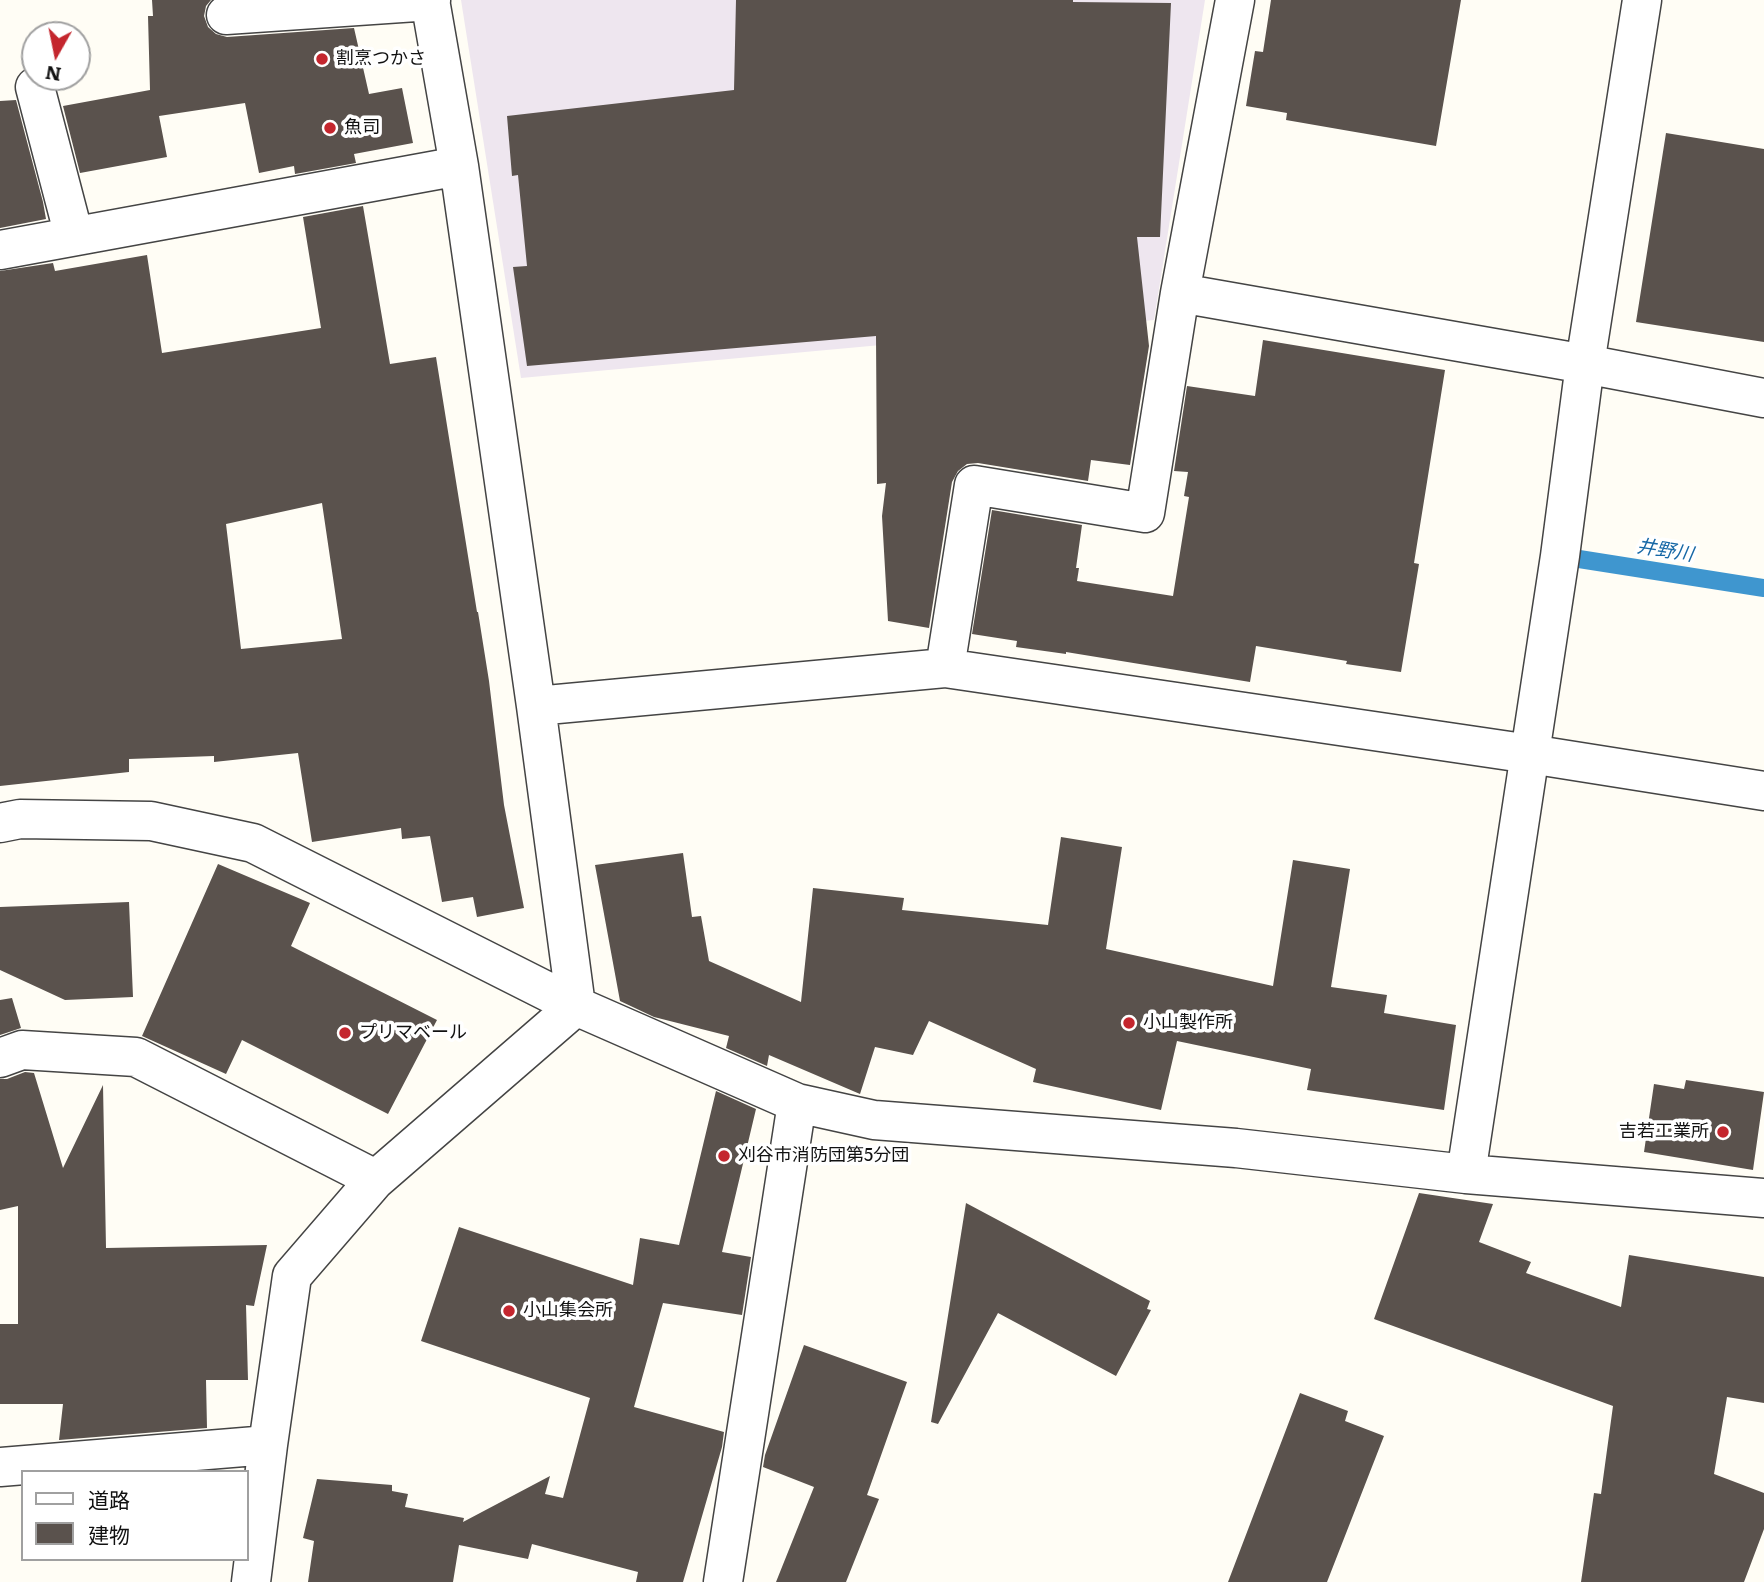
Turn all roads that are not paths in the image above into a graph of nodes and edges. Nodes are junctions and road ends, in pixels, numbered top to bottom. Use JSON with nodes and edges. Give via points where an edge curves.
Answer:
{"nodes":[{"id":1,"x":1235,"y":0,"type":"edge"},
{"id":2,"x":1642,"y":0,"type":"edge"},
{"id":3,"x":430,"y":1,"type":"edge"},
{"id":4,"x":226,"y":15,"type":"dead end"},
{"id":5,"x":36,"y":91,"type":"edge"},
{"id":6,"x":459,"y":166,"type":"junction"},
{"id":7,"x":74,"y":236,"type":"junction"},
{"id":8,"x":0,"y":250,"type":"edge"},
{"id":9,"x":1180,"y":293,"type":"junction"},
{"id":10,"x":1585,"y":364,"type":"junction"},
{"id":11,"x":1764,"y":398,"type":"edge"},
{"id":12,"x":945,"y":668,"type":"junction"},
{"id":13,"x":537,"y":706,"type":"junction"},
{"id":14,"x":1530,"y":754,"type":"junction"},
{"id":15,"x":1764,"y":791,"type":"edge"},
{"id":16,"x":0,"y":823,"type":"edge"},
{"id":17,"x":576,"y":1006,"type":"junction"},
{"id":18,"x":0,"y":1058,"type":"edge"},
{"id":19,"x":797,"y":1103,"type":"junction"},
{"id":20,"x":1466,"y":1174,"type":"junction"},
{"id":21,"x":374,"y":1181,"type":"junction"},
{"id":22,"x":1764,"y":1198,"type":"edge"},
{"id":23,"x":268,"y":1445,"type":"junction"},
{"id":24,"x":0,"y":1467,"type":"edge"},
{"id":25,"x":251,"y":1582,"type":"edge"},
{"id":26,"x":723,"y":1582,"type":"edge"}],
"edges":[{"from":1,"to":9,"type":"street"},
{"from":2,"to":10,"type":"street"},
{"from":3,"to":4,"type":"street"},
{"from":3,"to":6,"type":"street"},
{"from":5,"to":7,"type":"street"},
{"from":6,"to":7,"type":"street"},
{"from":6,"to":13,"type":"street"},
{"from":7,"to":8,"type":"street"},
{"from":9,"to":10,"type":"street"},
{"from":9,"to":12,"type":"street","via":[[1145,513],[974,485]]},
{"from":10,"to":11,"type":"street"},
{"from":10,"to":14,"type":"street"},
{"from":12,"to":13,"type":"street"},
{"from":12,"to":14,"type":"street"},
{"from":13,"to":17,"type":"street"},
{"from":14,"to":15,"type":"street"},
{"from":14,"to":20,"type":"street"},
{"from":16,"to":17,"type":"street","via":[[20,818],[151,821],[253,843]]},
{"from":17,"to":19,"type":"street"},
{"from":17,"to":21,"type":"street"},
{"from":18,"to":21,"type":"street","via":[[22,1050],[136,1057]]},
{"from":19,"to":20,"type":"street","via":[[874,1120],[1236,1148]]},
{"from":19,"to":26,"type":"street"},
{"from":20,"to":22,"type":"street"},
{"from":21,"to":23,"type":"street","via":[[292,1276]]},
{"from":23,"to":24,"type":"street"},
{"from":23,"to":25,"type":"street"}]}
